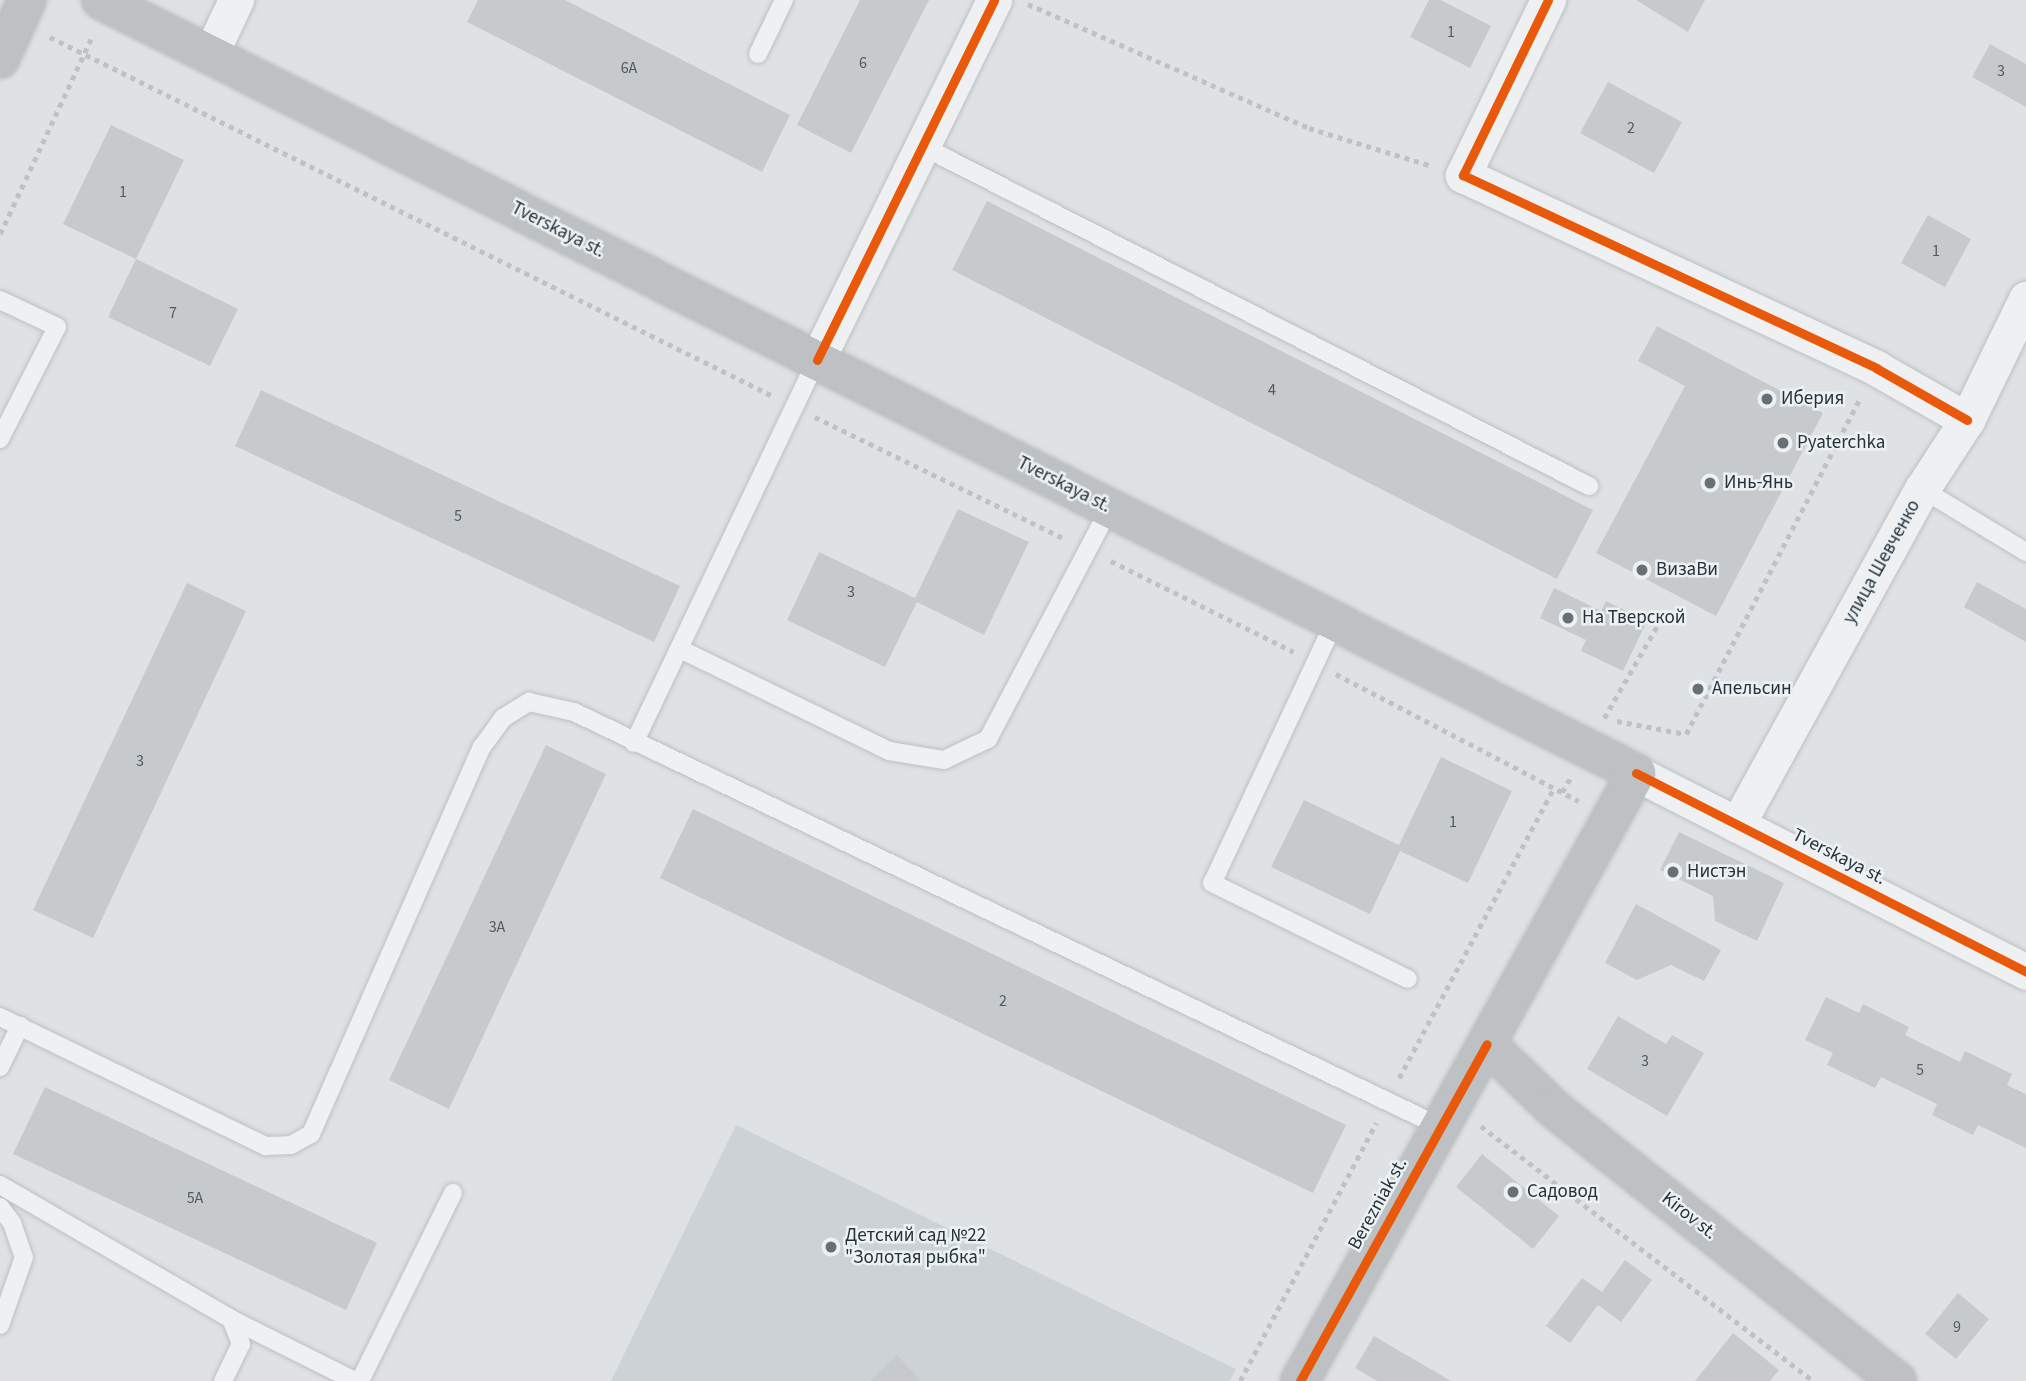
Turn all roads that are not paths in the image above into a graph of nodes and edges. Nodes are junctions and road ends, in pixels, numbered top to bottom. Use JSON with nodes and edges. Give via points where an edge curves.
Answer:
{"nodes":[{"id":1,"x":27,"y":0,"type":"edge"},
{"id":2,"x":784,"y":0,"type":"edge"},
{"id":3,"x":994,"y":0,"type":"edge"},
{"id":4,"x":1548,"y":0,"type":"edge"},
{"id":5,"x":235,"y":1,"type":"edge"},
{"id":6,"x":105,"y":2,"type":"edge"},
{"id":7,"x":758,"y":54,"type":"dead end"},
{"id":8,"x":210,"y":55,"type":"junction"},
{"id":9,"x":0,"y":59,"type":"edge"},
{"id":10,"x":922,"y":146,"type":"junction"},
{"id":11,"x":2026,"y":299,"type":"edge"},
{"id":12,"x":0,"y":300,"type":"edge"},
{"id":13,"x":817,"y":360,"type":"junction"},
{"id":14,"x":1967,"y":420,"type":"junction"},
{"id":15,"x":0,"y":439,"type":"edge"},
{"id":16,"x":1589,"y":486,"type":"dead end"},
{"id":17,"x":1922,"y":489,"type":"junction"},
{"id":18,"x":1110,"y":508,"type":"junction"},
{"id":19,"x":2026,"y":552,"type":"edge"},
{"id":20,"x":1335,"y":621,"type":"junction"},
{"id":21,"x":680,"y":649,"type":"junction"},
{"id":22,"x":634,"y":743,"type":"junction"},
{"id":23,"x":1636,"y":773,"type":"junction"},
{"id":24,"x":1737,"y":825,"type":"junction"},
{"id":25,"x":2026,"y":972,"type":"edge"},
{"id":26,"x":1408,"y":979,"type":"dead end"},
{"id":27,"x":0,"y":1017,"type":"edge"},
{"id":28,"x":20,"y":1026,"type":"junction"},
{"id":29,"x":1487,"y":1044,"type":"junction"},
{"id":30,"x":0,"y":1068,"type":"edge"},
{"id":31,"x":1445,"y":1119,"type":"junction"},
{"id":32,"x":0,"y":1185,"type":"edge"},
{"id":33,"x":453,"y":1193,"type":"dead end"},
{"id":34,"x":0,"y":1208,"type":"edge"},
{"id":35,"x":231,"y":1319,"type":"junction"},
{"id":36,"x":0,"y":1325,"type":"edge"},
{"id":37,"x":223,"y":1381,"type":"edge"},
{"id":38,"x":358,"y":1381,"type":"edge"},
{"id":39,"x":1300,"y":1381,"type":"edge"},
{"id":40,"x":1898,"y":1381,"type":"edge"}],
"edges":[{"from":1,"to":9,"type":"main road"},
{"from":2,"to":7,"type":"lane"},
{"from":3,"to":10,"type":"street"},
{"from":4,"to":14,"type":"street","via":[[1463,175],[1877,368]]},
{"from":5,"to":8,"type":"street"},
{"from":6,"to":8,"type":"main road","name":"Tverskaya st."},
{"from":8,"to":13,"type":"main road","name":"Tverskaya st."},
{"from":10,"to":13,"type":"street"},
{"from":10,"to":16,"type":"lane"},
{"from":11,"to":14,"type":"street","name":"улица Шевченко"},
{"from":12,"to":15,"type":"lane","via":[[57,327]]},
{"from":13,"to":18,"type":"main road","name":"Tverskaya st."},
{"from":13,"to":21,"type":"lane"},
{"from":14,"to":17,"type":"street","name":"улица Шевченко"},
{"from":17,"to":19,"type":"lane"},
{"from":17,"to":24,"type":"street","name":"улица Шевченко"},
{"from":18,"to":20,"type":"main road","name":"Tverskaya st."},
{"from":18,"to":21,"type":"lane","via":[[988,739],[944,760],[888,751]]},
{"from":20,"to":23,"type":"main road","name":"Tverskaya st.","via":[[1594,726]]},
{"from":20,"to":26,"type":"lane","via":[[1212,883]]},
{"from":21,"to":22,"type":"lane"},
{"from":22,"to":28,"type":"lane","via":[[574,712],[529,702],[503,718],[482,747],[311,1134],[290,1145],[266,1146]]},
{"from":22,"to":31,"type":"lane"},
{"from":23,"to":24,"type":"street","name":"Tverskaya st."},
{"from":23,"to":29,"type":"main road","name":"Berezniak st."},
{"from":24,"to":25,"type":"street","name":"Tverskaya st."},
{"from":27,"to":28,"type":"lane"},
{"from":28,"to":30,"type":"lane"},
{"from":29,"to":31,"type":"main road","name":"Berezniak st."},
{"from":29,"to":40,"type":"main road","name":"Kirov st.","via":[[1554,1109]]},
{"from":31,"to":39,"type":"main road","name":"Berezniak st."},
{"from":32,"to":35,"type":"lane"},
{"from":33,"to":38,"type":"lane"},
{"from":34,"to":36,"type":"lane","via":[[12,1223],[24,1257]]},
{"from":35,"to":37,"type":"lane","via":[[241,1344]]},
{"from":35,"to":38,"type":"lane"}]}
